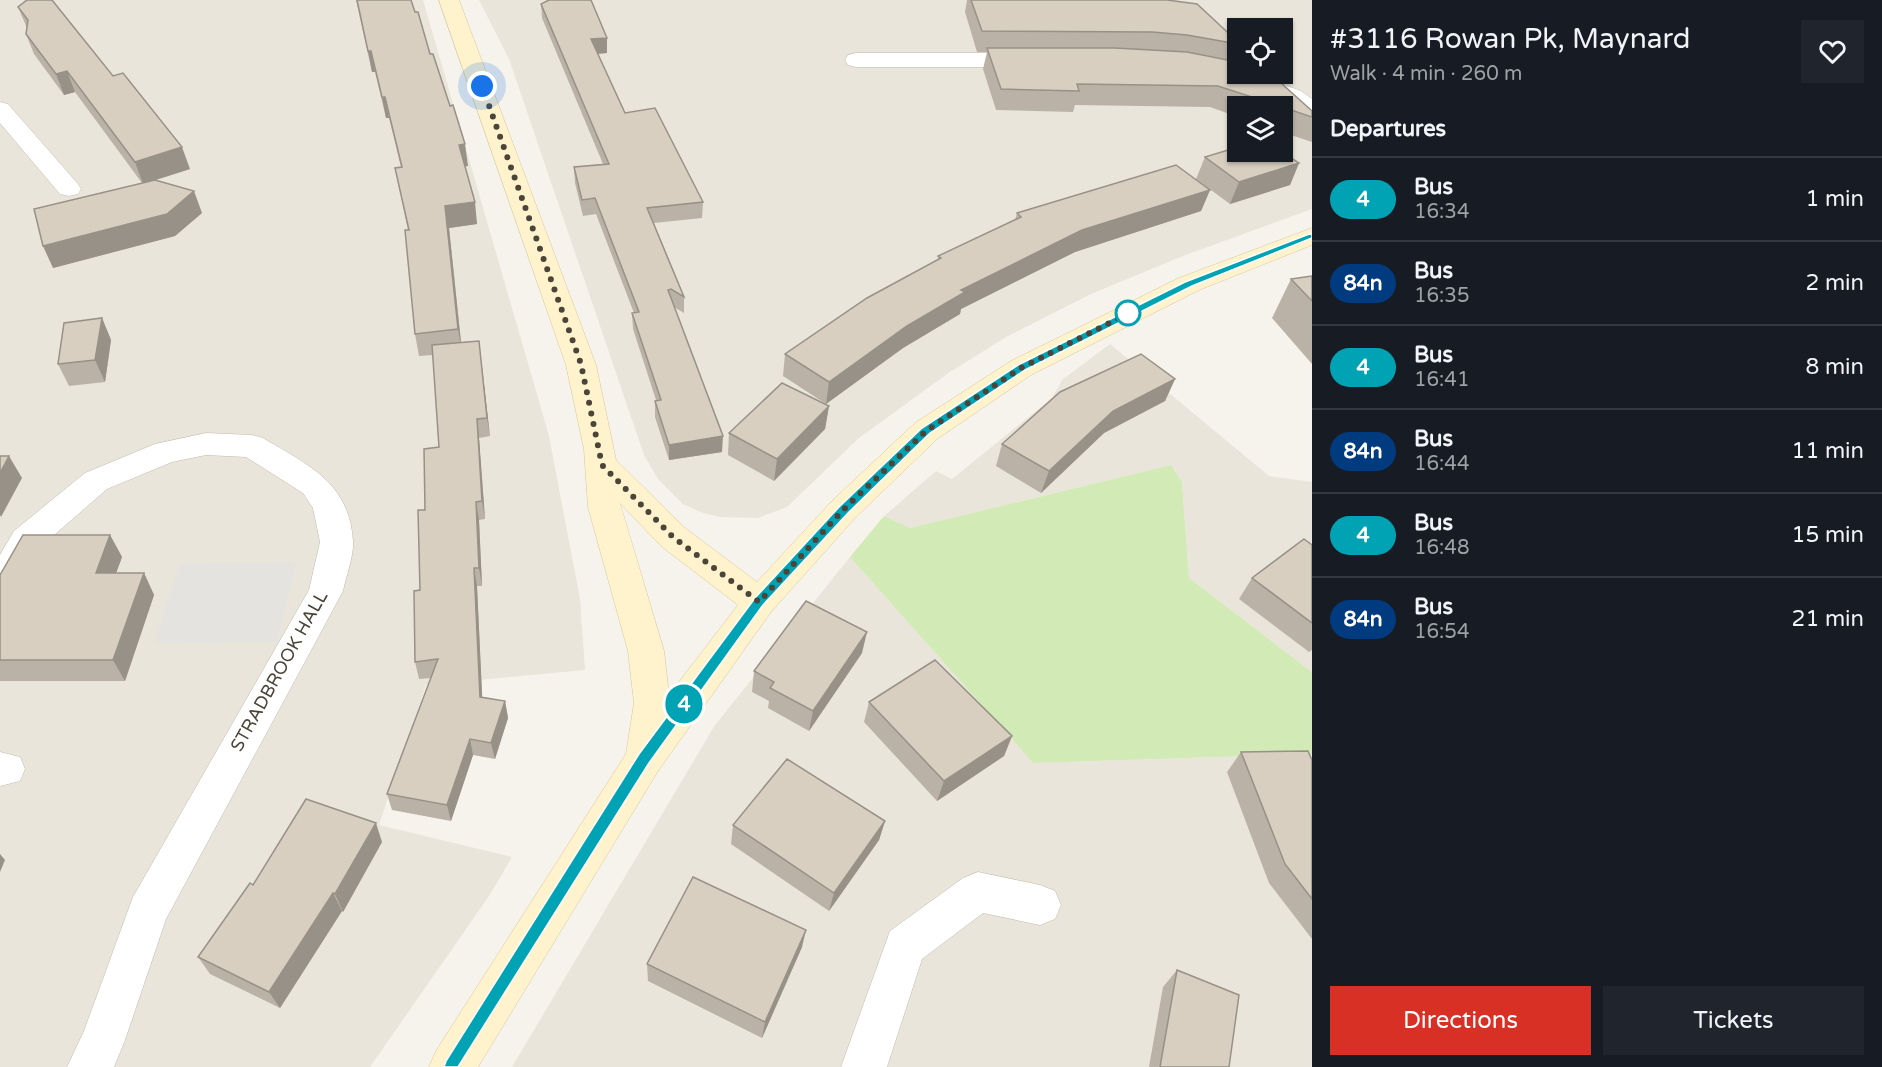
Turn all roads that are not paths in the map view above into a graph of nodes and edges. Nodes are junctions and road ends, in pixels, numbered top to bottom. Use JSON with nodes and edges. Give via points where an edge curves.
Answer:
{"nodes":[{"id":1,"x":449,"y":0,"type":"edge"},
{"id":2,"x":856,"y":60,"type":"dead end"},
{"id":3,"x":1044,"y":60,"type":"edge"},
{"id":4,"x":1264,"y":84,"type":"edge"},
{"id":5,"x":0,"y":109,"type":"edge"},
{"id":6,"x":1312,"y":110,"type":"edge"},
{"id":7,"x":69,"y":189,"type":"dead end"},
{"id":8,"x":1312,"y":236,"type":"edge"},
{"id":9,"x":602,"y":465,"type":"junction"},
{"id":10,"x":0,"y":584,"type":"edge"},
{"id":11,"x":759,"y":602,"type":"junction"},
{"id":12,"x":644,"y":759,"type":"junction"},
{"id":13,"x":1040,"y":905,"type":"dead end"},
{"id":14,"x":90,"y":1067,"type":"edge"},
{"id":15,"x":452,"y":1067,"type":"edge"},
{"id":16,"x":864,"y":1067,"type":"edge"}],
"edges":[{"from":1,"to":9,"type":"main road","via":[[581,364]]},
{"from":2,"to":3,"type":"street"},
{"from":4,"to":6,"type":"street","via":[[1293,96]]},
{"from":5,"to":7,"type":"street"},
{"from":8,"to":11,"type":"main road","via":[[1189,284],[1021,368],[926,431],[843,510]]},
{"from":9,"to":11,"type":"main road","via":[[673,537]]},
{"from":9,"to":12,"type":"main road","via":[[604,507],[646,651],[652,703]]},
{"from":10,"to":14,"type":"street","name":"STRADBROOK HALL","via":[[26,540],[96,482],[166,452],[206,444],[252,446],[315,485],[329,506],[337,542],[326,591],[148,911]]},
{"from":11,"to":12,"type":"main road"},
{"from":12,"to":15,"type":"main road"},
{"from":13,"to":16,"type":"street","via":[[978,892],[905,946]]}]}
